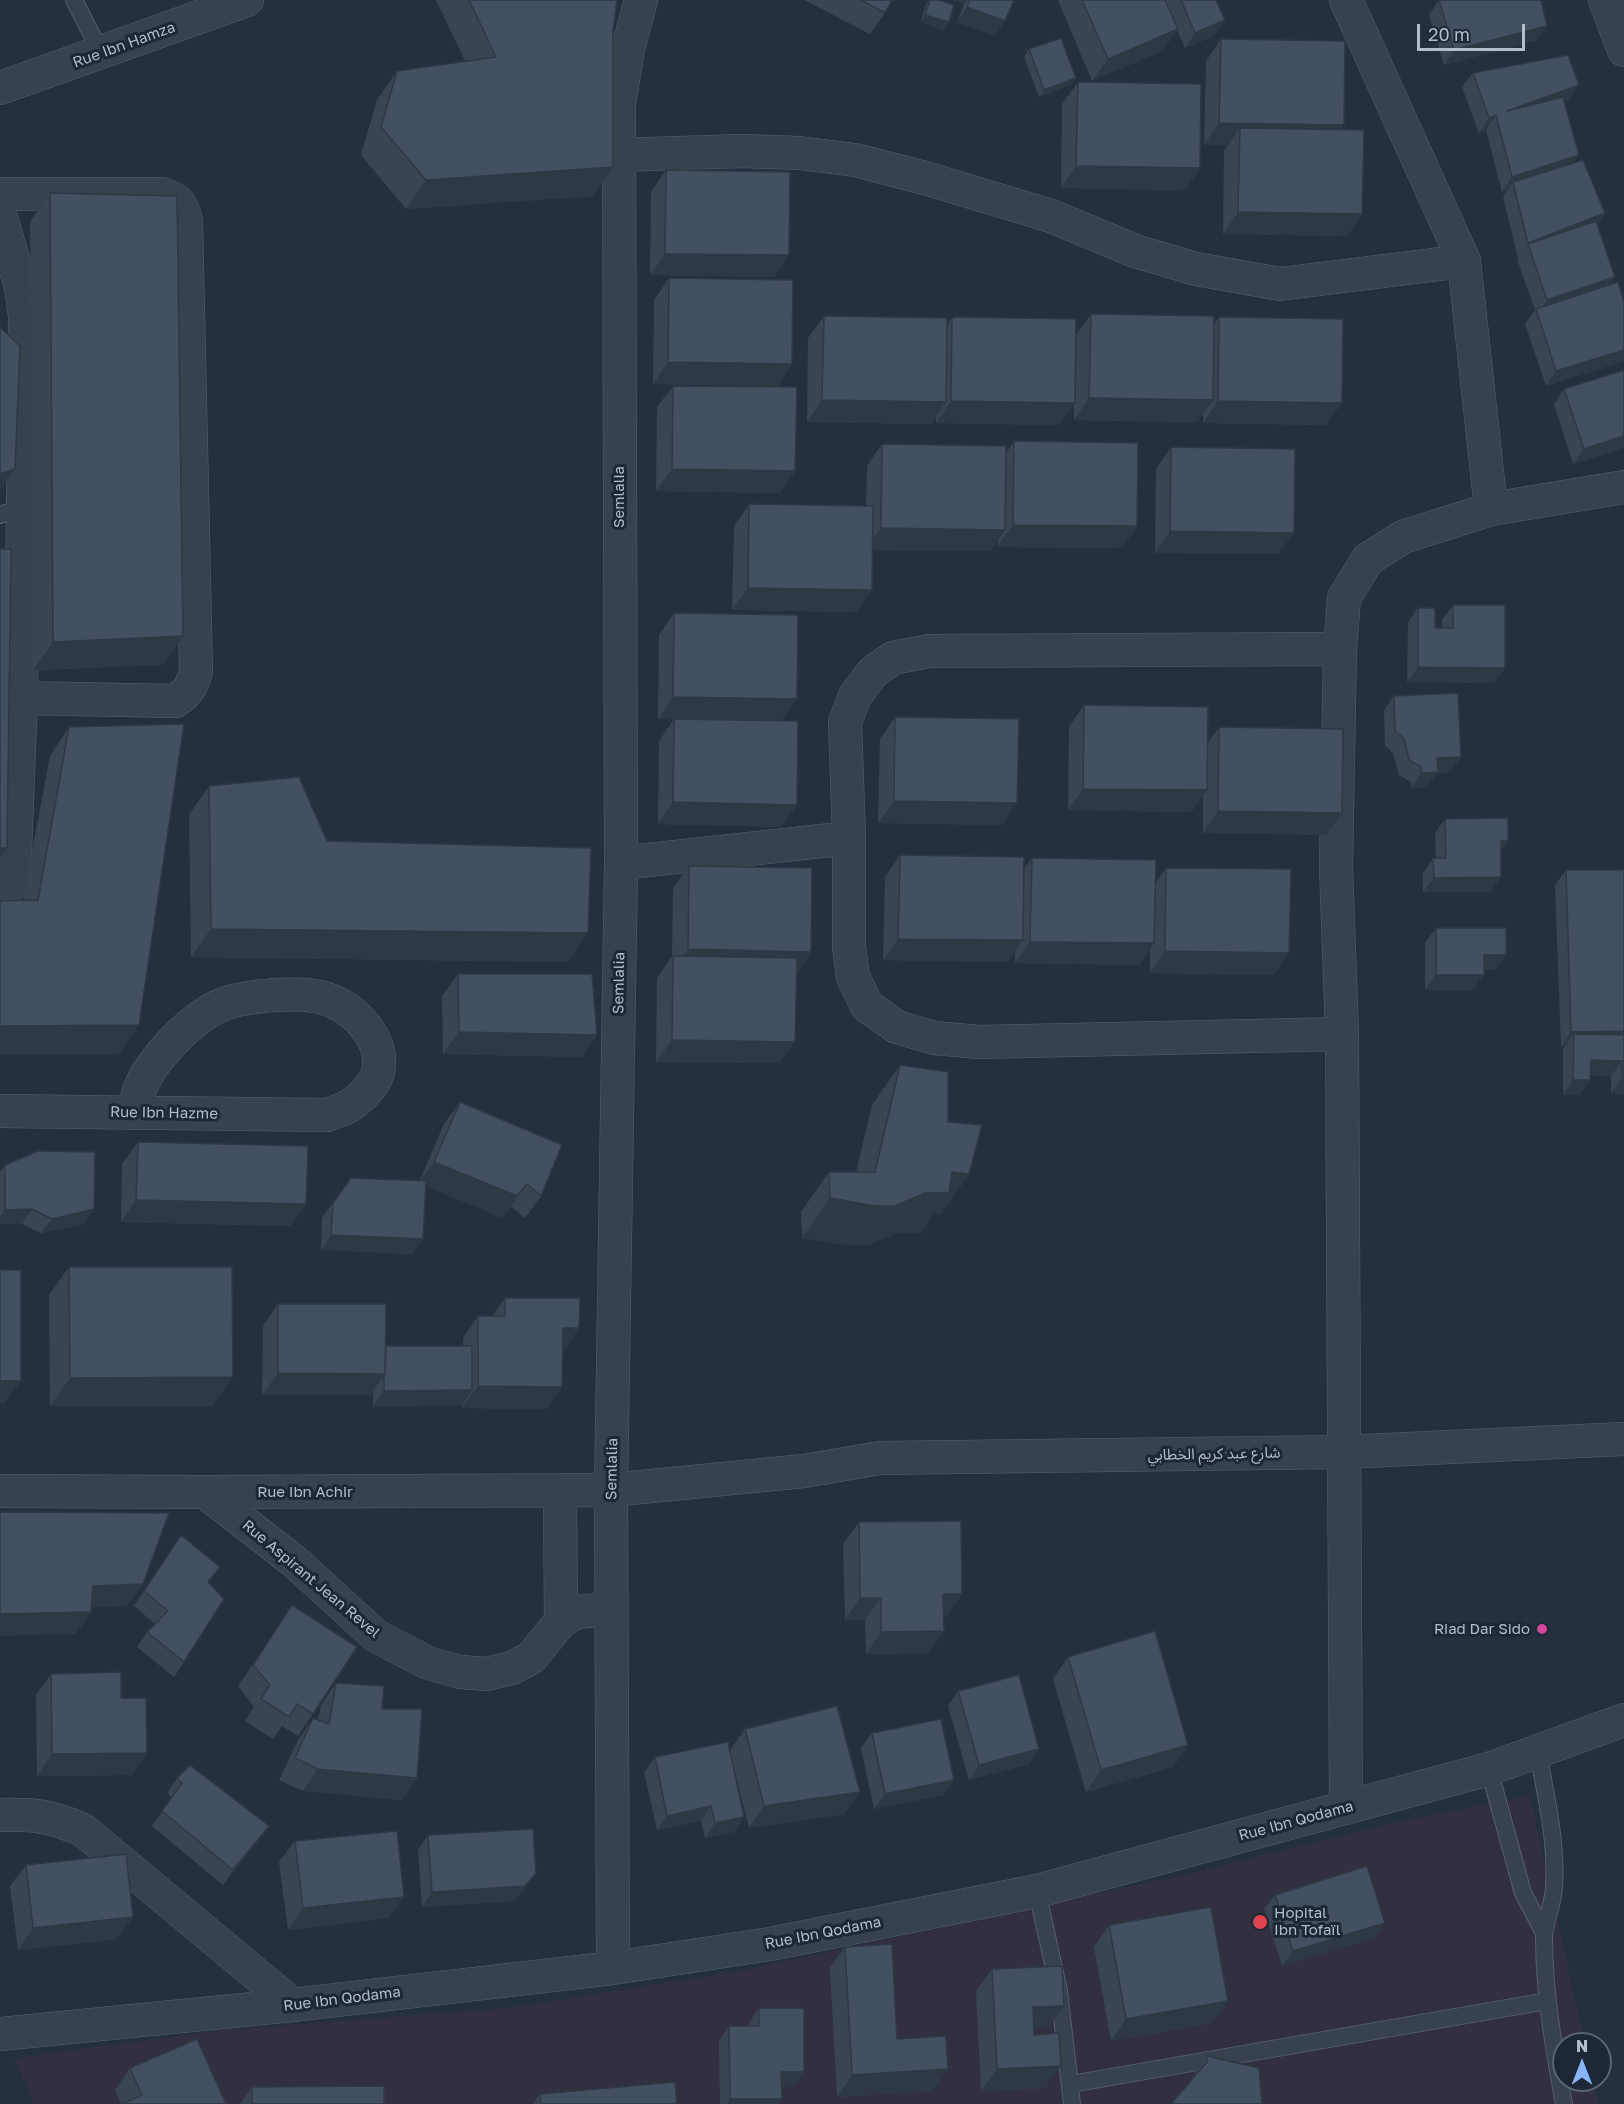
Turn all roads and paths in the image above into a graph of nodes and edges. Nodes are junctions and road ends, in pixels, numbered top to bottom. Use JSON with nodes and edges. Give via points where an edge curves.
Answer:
{"nodes":[{"id":1,"x":74,"y":0,"type":"edge"},
{"id":2,"x":247,"y":0,"type":"edge"},
{"id":3,"x":641,"y":0,"type":"edge"},
{"id":4,"x":1346,"y":0,"type":"edge"},
{"id":5,"x":1605,"y":0,"type":"edge"},
{"id":6,"x":1624,"y":50,"type":"edge"},
{"id":7,"x":101,"y":53,"type":"junction"},
{"id":8,"x":0,"y":88,"type":"edge"},
{"id":9,"x":618,"y":155,"type":"junction"},
{"id":10,"x":0,"y":194,"type":"edge"},
{"id":11,"x":0,"y":214,"type":"edge"},
{"id":12,"x":1464,"y":261,"type":"junction"},
{"id":13,"x":1624,"y":487,"type":"edge"},
{"id":14,"x":1491,"y":509,"type":"junction"},
{"id":15,"x":12,"y":511,"type":"edge"},
{"id":16,"x":1340,"y":649,"type":"junction"},
{"id":17,"x":21,"y":698,"type":"junction"},
{"id":18,"x":849,"y":838,"type":"junction"},
{"id":19,"x":621,"y":863,"type":"junction"},
{"id":20,"x":0,"y":894,"type":"edge"},
{"id":21,"x":1342,"y":1034,"type":"junction"},
{"id":22,"x":0,"y":1111,"type":"edge"},
{"id":23,"x":134,"y":1113,"type":"junction"},
{"id":24,"x":1624,"y":1439,"type":"edge"},
{"id":25,"x":1343,"y":1452,"type":"junction"},
{"id":26,"x":560,"y":1490,"type":"junction"},
{"id":27,"x":611,"y":1490,"type":"junction"},
{"id":28,"x":0,"y":1491,"type":"edge"},
{"id":29,"x":205,"y":1492,"type":"junction"},
{"id":30,"x":611,"y":1609,"type":"junction"},
{"id":31,"x":561,"y":1621,"type":"junction"},
{"id":32,"x":1624,"y":1720,"type":"edge"},
{"id":33,"x":1538,"y":1752,"type":"junction"},
{"id":34,"x":1489,"y":1769,"type":"junction"},
{"id":35,"x":1346,"y":1808,"type":"junction"},
{"id":36,"x":0,"y":1815,"type":"edge"},
{"id":37,"x":1037,"y":1891,"type":"junction"},
{"id":38,"x":1544,"y":1934,"type":"junction"},
{"id":39,"x":614,"y":1968,"type":"junction"},
{"id":40,"x":1547,"y":2001,"type":"junction"},
{"id":41,"x":293,"y":2005,"type":"junction"},
{"id":42,"x":0,"y":2034,"type":"edge"},
{"id":43,"x":1071,"y":2084,"type":"junction"},
{"id":44,"x":1072,"y":2104,"type":"edge"},
{"id":45,"x":1564,"y":2104,"type":"edge"}],
"edges":[{"from":1,"to":7,"type":"lane"},
{"from":2,"to":7,"type":"street","name":"Rue Ibn Hamza"},
{"from":3,"to":9,"type":"street","name":"Semlalia","via":[[619,104]]},
{"from":4,"to":12,"type":"street"},
{"from":5,"to":6,"type":"street"},
{"from":7,"to":8,"type":"street","name":"Rue Ibn Hamza"},
{"from":9,"to":12,"type":"street","via":[[742,151],[855,160],[1050,216],[1135,251],[1196,269],[1280,284]]},
{"from":9,"to":19,"type":"street","name":"Semlalia"},
{"from":10,"to":17,"type":"street","via":[[162,194],[177,199],[186,221],[196,671],[192,687],[175,701]]},
{"from":11,"to":15,"type":"street","via":[[21,287],[25,316]]},
{"from":12,"to":14,"type":"street"},
{"from":13,"to":14,"type":"street"},
{"from":14,"to":16,"type":"street","via":[[1403,537],[1368,559],[1344,598]]},
{"from":15,"to":17,"type":"street"},
{"from":16,"to":18,"type":"street","via":[[929,651],[893,658],[873,672],[855,696],[845,723]]},
{"from":16,"to":21,"type":"street","via":[[1336,867]]},
{"from":17,"to":20,"type":"street","via":[[14,877]]},
{"from":18,"to":19,"type":"street"},
{"from":18,"to":21,"type":"street","via":[[849,947],[853,977],[867,1006],[897,1027],[934,1038],[979,1042]]},
{"from":19,"to":27,"type":"street","name":"Semlalia"},
{"from":21,"to":25,"type":"street"},
{"from":22,"to":23,"type":"street","name":"Rue Ibn Hazme"},
{"from":23,"to":23,"type":"street","name":"Rue Ibn Hazme","via":[[327,1115],[354,1103],[365,1093],[378,1074],[378,1054],[373,1038],[355,1013],[330,1000],[298,994],[223,1004],[185,1028],[152,1066],[139,1089]]},
{"from":24,"to":25,"type":"street","name":"شارع عبد كريم الخطابي"},
{"from":25,"to":27,"type":"street","name":"شارع عبد كريم الخطابي","via":[[880,1458],[804,1471]]},
{"from":25,"to":35,"type":"street"},
{"from":26,"to":27,"type":"street","name":"Rue Ibn Achir"},
{"from":26,"to":29,"type":"street","name":"Rue Ibn Achir"},
{"from":26,"to":31,"type":"street"},
{"from":27,"to":30,"type":"street","name":"Semlalia"},
{"from":28,"to":29,"type":"street","name":"Rue Ibn Achir"},
{"from":29,"to":31,"type":"street","name":"Rue Aspirant Jean Revel","via":[[295,1562],[376,1636],[428,1663],[487,1674],[512,1668],[531,1658]]},
{"from":30,"to":31,"type":"street","via":[[577,1612]]},
{"from":30,"to":39,"type":"street","name":"Semlalia"},
{"from":32,"to":33,"type":"street","name":"Rue Ibn Qodama"},
{"from":33,"to":34,"type":"street","name":"Rue Ibn Qodama"},
{"from":33,"to":38,"type":"lane","via":[[1552,1832],[1554,1887]]},
{"from":34,"to":35,"type":"street","name":"Rue Ibn Qodama"},
{"from":34,"to":38,"type":"lane","via":[[1523,1893]]},
{"from":35,"to":37,"type":"street","name":"Rue Ibn Qodama"},
{"from":36,"to":41,"type":"street","via":[[36,1814],[82,1830]]},
{"from":37,"to":39,"type":"street","name":"Rue Ibn Qodama","via":[[770,1944]]},
{"from":37,"to":43,"type":"lane","via":[[1059,1991]]},
{"from":38,"to":40,"type":"lane"},
{"from":39,"to":41,"type":"street","name":"Rue Ibn Qodama"},
{"from":40,"to":43,"type":"lane"},
{"from":40,"to":45,"type":"lane"},
{"from":41,"to":42,"type":"street","name":"Rue Ibn Qodama"},
{"from":43,"to":44,"type":"lane"}]}
